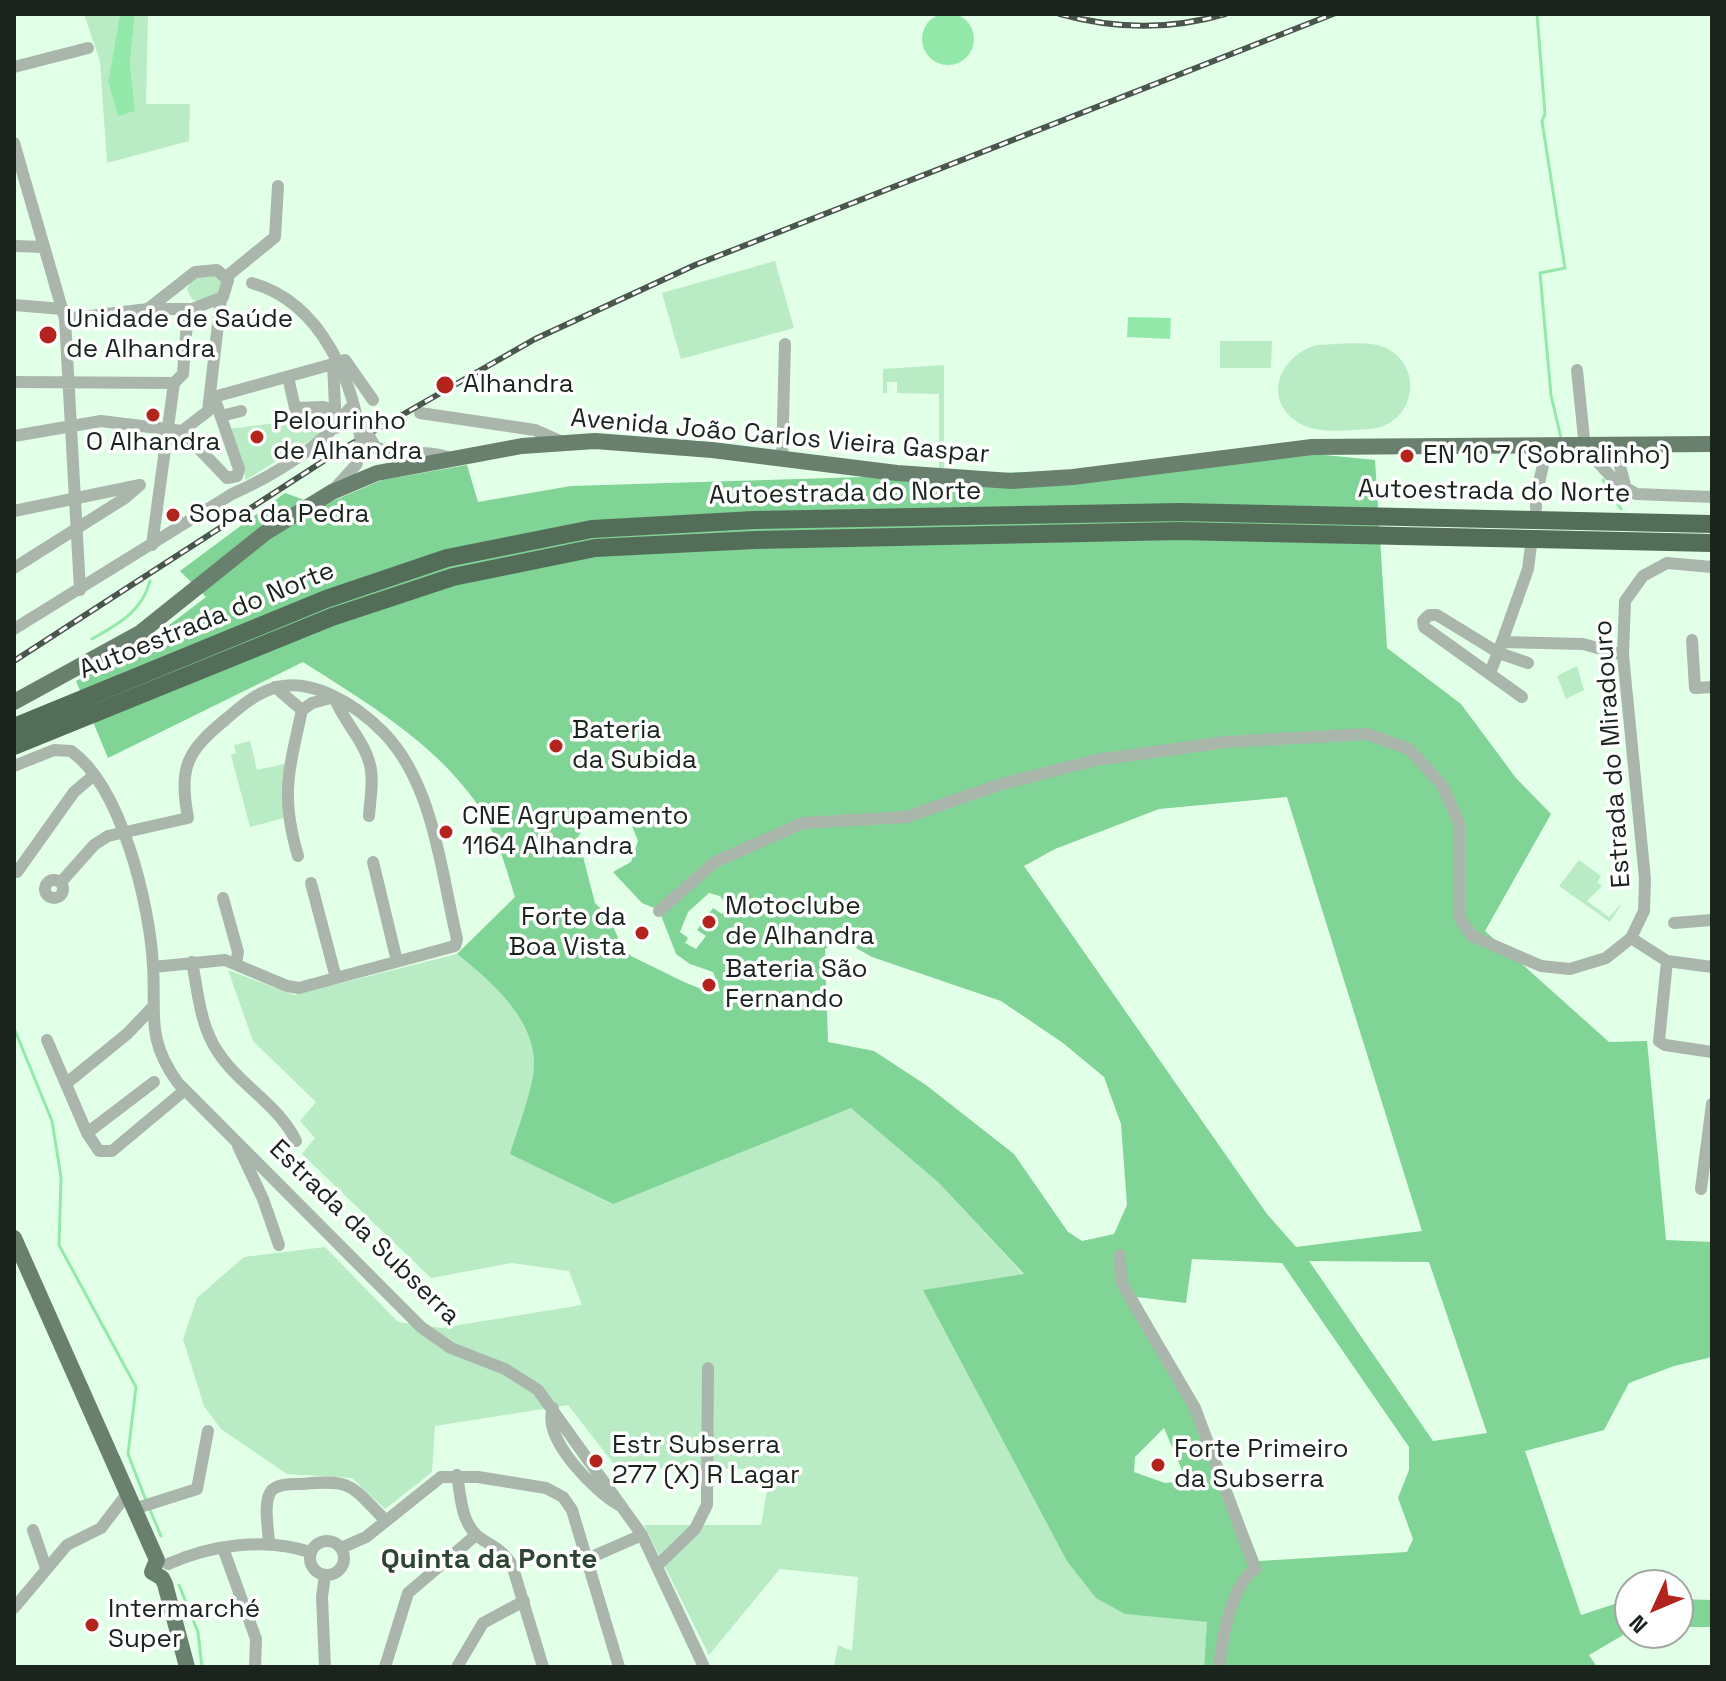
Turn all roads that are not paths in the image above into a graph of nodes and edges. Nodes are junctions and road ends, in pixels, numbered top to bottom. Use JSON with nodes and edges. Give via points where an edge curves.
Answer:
{"nodes":[{"id":1,"x":88,"y":48,"type":"dead end"},
{"id":2,"x":14,"y":67,"type":"edge"},
{"id":3,"x":14,"y":143,"type":"edge"},
{"id":4,"x":17,"y":162,"type":"edge"},
{"id":5,"x":278,"y":186,"type":"dead end"},
{"id":6,"x":14,"y":246,"type":"edge"},
{"id":7,"x":44,"y":247,"type":"junction"},
{"id":8,"x":227,"y":280,"type":"junction"},
{"id":9,"x":181,"y":286,"type":"junction"},
{"id":10,"x":221,"y":298,"type":"junction"},
{"id":11,"x":15,"y":305,"type":"edge"},
{"id":12,"x":148,"y":309,"type":"junction"},
{"id":13,"x":188,"y":309,"type":"junction"},
{"id":14,"x":64,"y":314,"type":"junction"},
{"id":15,"x":785,"y":344,"type":"dead end"},
{"id":16,"x":333,"y":364,"type":"junction"},
{"id":17,"x":1577,"y":370,"type":"dead end"},
{"id":18,"x":288,"y":377,"type":"junction"},
{"id":19,"x":14,"y":382,"type":"edge"},
{"id":20,"x":69,"y":383,"type":"junction"},
{"id":21,"x":174,"y":383,"type":"junction"},
{"id":22,"x":212,"y":398,"type":"junction"},
{"id":23,"x":373,"y":400,"type":"dead end"},
{"id":24,"x":241,"y":411,"type":"dead end"},
{"id":25,"x":334,"y":413,"type":"junction"},
{"id":26,"x":353,"y":413,"type":"junction"},
{"id":27,"x":420,"y":413,"type":"dead end"},
{"id":28,"x":221,"y":416,"type":"junction"},
{"id":29,"x":72,"y":424,"type":"junction"},
{"id":30,"x":336,"y":428,"type":"junction"},
{"id":31,"x":168,"y":430,"type":"junction"},
{"id":32,"x":182,"y":431,"type":"junction"},
{"id":33,"x":14,"y":436,"type":"edge"},
{"id":34,"x":560,"y":441,"type":"junction"},
{"id":35,"x":1712,"y":444,"type":"edge"},
{"id":36,"x":1549,"y":447,"type":"junction"},
{"id":37,"x":1585,"y":448,"type":"junction"},
{"id":38,"x":1621,"y":451,"type":"junction"},
{"id":39,"x":447,"y":457,"type":"junction"},
{"id":40,"x":369,"y":459,"type":"junction"},
{"id":41,"x":782,"y":460,"type":"junction"},
{"id":42,"x":1609,"y":475,"type":"junction"},
{"id":43,"x":160,"y":482,"type":"junction"},
{"id":44,"x":140,"y":485,"type":"junction"},
{"id":45,"x":1627,"y":491,"type":"junction"},
{"id":46,"x":75,"y":497,"type":"junction"},
{"id":47,"x":1712,"y":497,"type":"edge"},
{"id":48,"x":1536,"y":508,"type":"dead end"},
{"id":49,"x":14,"y":511,"type":"edge"},
{"id":50,"x":1712,"y":524,"type":"edge"},
{"id":51,"x":77,"y":530,"type":"junction"},
{"id":52,"x":1712,"y":543,"type":"edge"},
{"id":53,"x":152,"y":545,"type":"junction"},
{"id":54,"x":1531,"y":545,"type":"dead end"},
{"id":55,"x":1712,"y":567,"type":"edge"},
{"id":56,"x":14,"y":568,"type":"edge"},
{"id":57,"x":80,"y":590,"type":"junction"},
{"id":58,"x":14,"y":629,"type":"edge"},
{"id":59,"x":1692,"y":640,"type":"dead end"},
{"id":60,"x":1500,"y":647,"type":"junction"},
{"id":61,"x":1623,"y":655,"type":"junction"},
{"id":62,"x":1528,"y":663,"type":"dead end"},
{"id":63,"x":1490,"y":673,"type":"junction"},
{"id":64,"x":275,"y":687,"type":"junction"},
{"id":65,"x":1712,"y":687,"type":"edge"},
{"id":66,"x":334,"y":697,"type":"junction"},
{"id":67,"x":1522,"y":697,"type":"dead end"},
{"id":68,"x":14,"y":702,"type":"edge"},
{"id":69,"x":86,"y":708,"type":"junction"},
{"id":70,"x":302,"y":710,"type":"junction"},
{"id":71,"x":14,"y":727,"type":"edge"},
{"id":72,"x":14,"y":746,"type":"edge"},
{"id":73,"x":14,"y":766,"type":"edge"},
{"id":74,"x":94,"y":775,"type":"junction"},
{"id":75,"x":369,"y":816,"type":"dead end"},
{"id":76,"x":125,"y":833,"type":"junction"},
{"id":77,"x":298,"y":856,"type":"dead end"},
{"id":78,"x":373,"y":862,"type":"dead end"},
{"id":79,"x":17,"y":872,"type":"dead end"},
{"id":80,"x":62,"y":881,"type":"dead end"},
{"id":81,"x":311,"y":883,"type":"dead end"},
{"id":82,"x":223,"y":898,"type":"dead end"},
{"id":83,"x":659,"y":911,"type":"dead end"},
{"id":84,"x":1712,"y":920,"type":"edge"},
{"id":85,"x":1674,"y":923,"type":"dead end"},
{"id":86,"x":1631,"y":938,"type":"junction"},
{"id":87,"x":397,"y":961,"type":"junction"},
{"id":88,"x":1667,"y":961,"type":"junction"},
{"id":89,"x":192,"y":962,"type":"junction"},
{"id":90,"x":236,"y":964,"type":"junction"},
{"id":91,"x":153,"y":967,"type":"junction"},
{"id":92,"x":1712,"y":967,"type":"edge"},
{"id":93,"x":336,"y":978,"type":"junction"},
{"id":94,"x":153,"y":1007,"type":"junction"},
{"id":95,"x":127,"y":1034,"type":"junction"},
{"id":96,"x":47,"y":1040,"type":"dead end"},
{"id":97,"x":156,"y":1045,"type":"junction"},
{"id":98,"x":1712,"y":1052,"type":"edge"},
{"id":99,"x":68,"y":1082,"type":"junction"},
{"id":100,"x":154,"y":1082,"type":"dead end"},
{"id":101,"x":179,"y":1095,"type":"dead end"},
{"id":102,"x":1712,"y":1104,"type":"edge"},
{"id":103,"x":87,"y":1133,"type":"junction"},
{"id":104,"x":296,"y":1141,"type":"dead end"},
{"id":105,"x":239,"y":1143,"type":"junction"},
{"id":106,"x":1701,"y":1189,"type":"dead end"},
{"id":107,"x":14,"y":1238,"type":"edge"},
{"id":108,"x":279,"y":1245,"type":"dead end"},
{"id":109,"x":1120,"y":1255,"type":"dead end"},
{"id":110,"x":708,"y":1368,"type":"dead end"},
{"id":111,"x":208,"y":1431,"type":"dead end"},
{"id":112,"x":457,"y":1475,"type":"junction"},
{"id":113,"x":138,"y":1503,"type":"junction"},
{"id":114,"x":386,"y":1521,"type":"junction"},
{"id":115,"x":33,"y":1530,"type":"dead end"},
{"id":116,"x":476,"y":1535,"type":"junction"},
{"id":117,"x":642,"y":1535,"type":"junction"},
{"id":118,"x":269,"y":1545,"type":"junction"},
{"id":119,"x":223,"y":1548,"type":"junction"},
{"id":120,"x":341,"y":1548,"type":"junction"},
{"id":121,"x":310,"y":1552,"type":"junction"},
{"id":122,"x":587,"y":1559,"type":"junction"},
{"id":123,"x":658,"y":1565,"type":"junction"},
{"id":124,"x":162,"y":1567,"type":"junction"},
{"id":125,"x":46,"y":1568,"type":"junction"},
{"id":126,"x":325,"y":1575,"type":"junction"},
{"id":127,"x":524,"y":1601,"type":"junction"},
{"id":128,"x":14,"y":1608,"type":"edge"},
{"id":129,"x":187,"y":1667,"type":"edge"},
{"id":130,"x":255,"y":1667,"type":"edge"},
{"id":131,"x":325,"y":1667,"type":"edge"},
{"id":132,"x":385,"y":1667,"type":"edge"},
{"id":133,"x":457,"y":1667,"type":"edge"},
{"id":134,"x":543,"y":1667,"type":"edge"},
{"id":135,"x":619,"y":1667,"type":"edge"},
{"id":136,"x":704,"y":1667,"type":"edge"},
{"id":137,"x":1219,"y":1667,"type":"edge"}],
"edges":[{"from":1,"to":2,"type":"street"},
{"from":3,"to":4,"type":"street"},
{"from":4,"to":7,"type":"street"},
{"from":5,"to":8,"type":"street","via":[[275,237]]},
{"from":6,"to":7,"type":"street"},
{"from":7,"to":14,"type":"street"},
{"from":8,"to":9,"type":"street","via":[[217,270],[203,269]]},
{"from":8,"to":10,"type":"street"},
{"from":8,"to":26,"type":"street","bridge":true,"via":[[252,283],[284,297],[328,344],[348,383]]},
{"from":9,"to":12,"type":"street"},
{"from":9,"to":13,"type":"street"},
{"from":10,"to":13,"type":"street"},
{"from":10,"to":22,"type":"street"},
{"from":11,"to":14,"type":"street"},
{"from":12,"to":13,"type":"street"},
{"from":12,"to":14,"type":"street"},
{"from":13,"to":21,"type":"street","via":[[183,374]]},
{"from":14,"to":20,"type":"street"},
{"from":15,"to":41,"type":"street"},
{"from":16,"to":18,"type":"street"},
{"from":16,"to":23,"type":"street","via":[[345,360]]},
{"from":16,"to":25,"type":"street"},
{"from":17,"to":37,"type":"street"},
{"from":18,"to":22,"type":"street"},
{"from":18,"to":25,"type":"street","via":[[295,408],[324,407]]},
{"from":19,"to":20,"type":"street"},
{"from":20,"to":21,"type":"street"},
{"from":20,"to":29,"type":"street"},
{"from":21,"to":31,"type":"street"},
{"from":22,"to":28,"type":"street"},
{"from":22,"to":32,"type":"street","via":[[206,415]]},
{"from":24,"to":28,"type":"street"},
{"from":25,"to":30,"type":"street"},
{"from":26,"to":30,"type":"street"},
{"from":26,"to":40,"type":"street","bridge":true},
{"from":27,"to":34,"type":"street","via":[[535,430]]},
{"from":28,"to":32,"type":"street","via":[[239,469],[233,479]]},
{"from":29,"to":31,"type":"street","via":[[101,421]]},
{"from":29,"to":33,"type":"street"},
{"from":29,"to":46,"type":"street"},
{"from":30,"to":53,"type":"street"},
{"from":31,"to":32,"type":"street"},
{"from":31,"to":43,"type":"street"},
{"from":34,"to":39,"type":"main road","name":"Avenida João Carlos Vieira Gaspar"},
{"from":34,"to":41,"type":"main road","name":"Avenida João Carlos Vieira Gaspar"},
{"from":35,"to":38,"type":"main road","name":"Avenida João Carlos Vieira Gaspar"},
{"from":36,"to":37,"type":"main road","name":"Avenida João Carlos Vieira Gaspar"},
{"from":36,"to":41,"type":"main road","name":"Avenida João Carlos Vieira Gaspar","via":[[1299,448],[1011,481]]},
{"from":36,"to":48,"type":"street","via":[[1534,495]]},
{"from":37,"to":38,"type":"main road","name":"Avenida João Carlos Vieira Gaspar"},
{"from":37,"to":42,"type":"street"},
{"from":38,"to":42,"type":"street","via":[[1608,461]]},
{"from":38,"to":45,"type":"street"},
{"from":39,"to":40,"type":"main road","name":"Avenida João Carlos Vieira Gaspar"},
{"from":39,"to":40,"type":"street","via":[[426,453]]},
{"from":40,"to":68,"type":"main road","name":"Avenida João Carlos Vieira Gaspar","via":[[140,633]]},
{"from":42,"to":45,"type":"street"},
{"from":43,"to":44,"type":"street"},
{"from":43,"to":53,"type":"street"},
{"from":44,"to":46,"type":"street"},
{"from":44,"to":51,"type":"street"},
{"from":45,"to":47,"type":"street"},
{"from":46,"to":49,"type":"street"},
{"from":46,"to":51,"type":"street"},
{"from":50,"to":69,"type":"highway","name":"Autoestrada do Norte","via":[[1180,512],[754,520],[592,529],[447,558],[341,593]]},
{"from":51,"to":56,"type":"street"},
{"from":51,"to":57,"type":"street"},
{"from":52,"to":69,"type":"highway","name":"Autoestrada do Norte","via":[[1179,531],[595,548],[453,577]]},
{"from":53,"to":57,"type":"street"},
{"from":54,"to":60,"type":"street","via":[[1528,569]]},
{"from":55,"to":61,"type":"street","name":"Estrada do Miradouro","via":[[1667,563],[1643,576],[1625,601]]},
{"from":57,"to":58,"type":"street"},
{"from":59,"to":65,"type":"street","via":[[1695,688]]},
{"from":60,"to":61,"type":"street","via":[[1583,644]]},
{"from":60,"to":62,"type":"street"},
{"from":60,"to":63,"type":"street"},
{"from":60,"to":63,"type":"street","via":[[1437,615],[1427,616],[1423,623],[1444,644]]},
{"from":61,"to":86,"type":"street","name":"Estrada do Miradouro","via":[[1645,879],[1644,911]]},
{"from":63,"to":67,"type":"street"},
{"from":64,"to":66,"type":"street","via":[[302,685]]},
{"from":64,"to":70,"type":"street"},
{"from":64,"to":76,"type":"street","via":[[242,707],[190,755],[184,778],[188,818]]},
{"from":66,"to":70,"type":"street"},
{"from":66,"to":75,"type":"street","via":[[371,767]]},
{"from":66,"to":87,"type":"street","via":[[386,735],[415,778],[457,939],[449,949]]},
{"from":69,"to":71,"type":"highway","name":"Autoestrada do Norte"},
{"from":69,"to":72,"type":"highway","name":"Autoestrada do Norte"},
{"from":70,"to":77,"type":"street","via":[[285,794]]},
{"from":73,"to":74,"type":"street","name":"Estrada da Subserra","via":[[65,749],[78,755]]},
{"from":74,"to":76,"type":"street","name":"Estrada da Subserra"},
{"from":74,"to":79,"type":"street","via":[[74,792]]},
{"from":76,"to":80,"type":"street","via":[[99,840]]},
{"from":76,"to":91,"type":"street","name":"Estrada da Subserra"},
{"from":78,"to":87,"type":"street"},
{"from":81,"to":93,"type":"street"},
{"from":82,"to":90,"type":"street","via":[[238,952]]},
{"from":83,"to":86,"type":"street","via":[[715,862],[803,823],[906,817],[1002,784],[1096,760],[1226,742],[1367,734],[1409,749],[1442,785],[1459,823],[1459,917],[1472,936],[1541,966],[1570,969],[1606,958]]},
{"from":84,"to":85,"type":"street"},
{"from":86,"to":88,"type":"street"},
{"from":87,"to":93,"type":"street"},
{"from":88,"to":92,"type":"street"},
{"from":88,"to":98,"type":"street","via":[[1659,1041]]},
{"from":89,"to":90,"type":"street"},
{"from":89,"to":91,"type":"street"},
{"from":89,"to":104,"type":"street","via":[[212,1042],[233,1072],[287,1122]]},
{"from":90,"to":93,"type":"street","via":[[293,988]]},
{"from":91,"to":94,"type":"street","name":"Estrada da Subserra"},
{"from":94,"to":95,"type":"street"},
{"from":94,"to":97,"type":"street","name":"Estrada da Subserra"},
{"from":95,"to":97,"type":"street"},
{"from":95,"to":99,"type":"street"},
{"from":96,"to":99,"type":"street"},
{"from":97,"to":105,"type":"street","name":"Estrada da Subserra","via":[[184,1091]]},
{"from":99,"to":103,"type":"street"},
{"from":100,"to":103,"type":"street"},
{"from":101,"to":103,"type":"street","via":[[112,1151],[99,1151]]},
{"from":102,"to":106,"type":"street"},
{"from":105,"to":108,"type":"street"},
{"from":105,"to":117,"type":"street","name":"Estrada da Subserra","via":[[421,1327],[451,1348],[525,1380],[553,1408]]},
{"from":107,"to":113,"type":"main road"},
{"from":109,"to":137,"type":"street","via":[[1121,1282],[1195,1408],[1255,1569],[1245,1575],[1233,1607]]},
{"from":110,"to":123,"type":"street","via":[[707,1505],[695,1529]]},
{"from":111,"to":113,"type":"street","via":[[197,1489]]},
{"from":112,"to":114,"type":"street","via":[[431,1482]]},
{"from":112,"to":116,"type":"street","via":[[465,1519]]},
{"from":112,"to":122,"type":"street","via":[[557,1492],[572,1510]]},
{"from":113,"to":124,"type":"main road"},
{"from":113,"to":125,"type":"street","via":[[70,1543]]},
{"from":114,"to":118,"type":"street","via":[[348,1483],[281,1486],[272,1490],[268,1501]]},
{"from":114,"to":120,"type":"street"},
{"from":115,"to":125,"type":"street"},
{"from":116,"to":127,"type":"street","via":[[506,1555]]},
{"from":116,"to":132,"type":"street","via":[[408,1593]]},
{"from":117,"to":122,"type":"street"},
{"from":117,"to":123,"type":"street","name":"Estrada da Subserra"},
{"from":118,"to":119,"type":"street"},
{"from":118,"to":121,"type":"street"},
{"from":119,"to":124,"type":"street"},
{"from":119,"to":130,"type":"street","via":[[256,1639]]},
{"from":120,"to":121,"type":"street","via":[[322,1541]]},
{"from":120,"to":126,"type":"street","via":[[343,1564],[336,1573]]},
{"from":121,"to":126,"type":"street","via":[[312,1567]]},
{"from":122,"to":135,"type":"street"},
{"from":123,"to":136,"type":"street","name":"Estrada da Subserra"},
{"from":124,"to":129,"type":"main road"},
{"from":125,"to":128,"type":"street"},
{"from":126,"to":131,"type":"street"},
{"from":127,"to":133,"type":"street","via":[[483,1623]]},
{"from":127,"to":134,"type":"street"}]}
